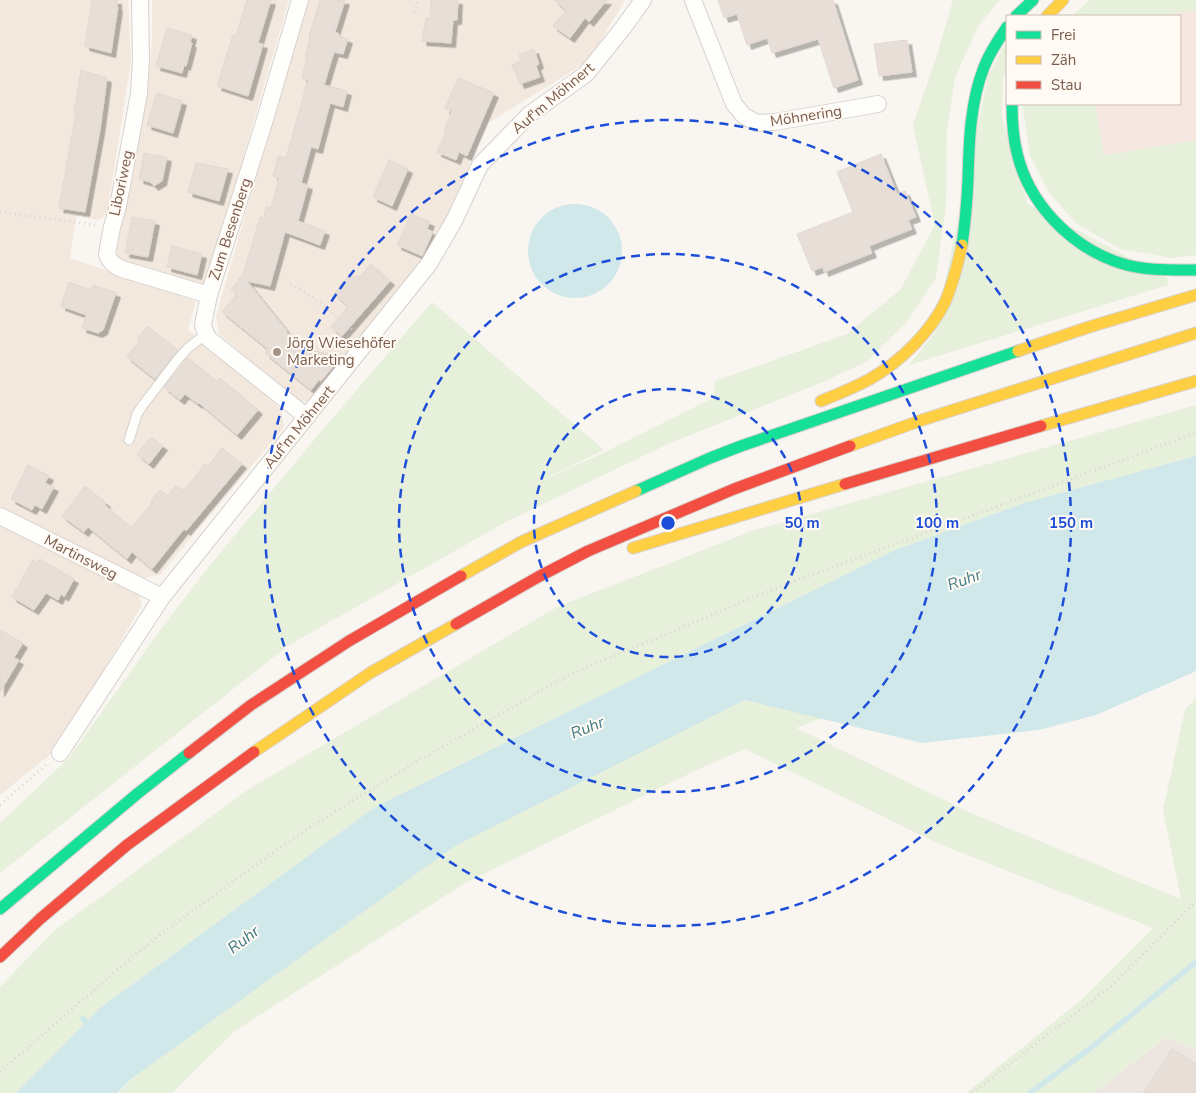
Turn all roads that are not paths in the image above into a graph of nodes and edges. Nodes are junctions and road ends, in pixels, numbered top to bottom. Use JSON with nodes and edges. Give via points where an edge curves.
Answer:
{"nodes":[{"id":1,"x":140,"y":0,"type":"edge"},
{"id":2,"x":300,"y":0,"type":"edge"},
{"id":3,"x":643,"y":0,"type":"edge"},
{"id":4,"x":693,"y":0,"type":"edge"},
{"id":5,"x":1033,"y":0,"type":"edge"},
{"id":6,"x":1063,"y":0,"type":"edge"},
{"id":7,"x":1017,"y":15,"type":"edge"},
{"id":8,"x":1048,"y":15,"type":"edge"},
{"id":9,"x":1006,"y":28,"type":"edge"},
{"id":10,"x":878,"y":104,"type":"dead end"},
{"id":11,"x":1012,"y":105,"type":"edge"},
{"id":12,"x":1196,"y":270,"type":"edge"},
{"id":13,"x":209,"y":295,"type":"junction"},
{"id":14,"x":1196,"y":295,"type":"edge"},
{"id":15,"x":1196,"y":333,"type":"edge"},
{"id":16,"x":206,"y":334,"type":"junction"},
{"id":17,"x":1196,"y":381,"type":"edge"},
{"id":18,"x":809,"y":406,"type":"dead end"},
{"id":19,"x":307,"y":417,"type":"junction"},
{"id":20,"x":769,"y":424,"type":"dead end"},
{"id":21,"x":129,"y":440,"type":"dead end"},
{"id":22,"x":710,"y":458,"type":"junction"},
{"id":23,"x":0,"y":516,"type":"edge"},
{"id":24,"x":619,"y":552,"type":"dead end"},
{"id":25,"x":600,"y":558,"type":"dead end"},
{"id":26,"x":538,"y":577,"type":"junction"},
{"id":27,"x":162,"y":597,"type":"junction"},
{"id":28,"x":60,"y":753,"type":"road end"},
{"id":29,"x":0,"y":909,"type":"edge"},
{"id":30,"x":0,"y":957,"type":"edge"}],
"edges":[{"from":1,"to":13,"type":"street","name":"Liboriweg","via":[[139,93],[107,254],[110,262],[122,269]]},
{"from":2,"to":13,"type":"street","name":"Zum Besenberg"},
{"from":3,"to":19,"type":"street","name":"Auf'm Möhnert","via":[[586,74],[530,114],[480,164],[455,219],[429,264]]},
{"from":4,"to":10,"type":"street","name":"Möhnering","via":[[734,104],[744,116],[757,123],[775,122]]},
{"from":5,"to":7,"type":"highway"},
{"from":6,"to":8,"type":"highway"},
{"from":9,"to":18,"type":"highway","via":[[983,68],[974,100],[962,248],[948,296],[930,327],[893,364],[864,382]]},
{"from":11,"to":12,"type":"highway","via":[[1015,147],[1023,172],[1043,209],[1064,231],[1089,249],[1120,263]]},
{"from":13,"to":16,"type":"street","name":"Zum Besenberg","via":[[203,325]]},
{"from":14,"to":22,"type":"highway","via":[[1089,327]]},
{"from":15,"to":26,"type":"highway","via":[[922,420],[734,489],[588,551]]},
{"from":16,"to":19,"type":"street"},
{"from":16,"to":21,"type":"lane","via":[[178,359],[143,405]]},
{"from":17,"to":24,"type":"highway"},
{"from":19,"to":27,"type":"street","name":"Auf'm Möhnert"},
{"from":20,"to":22,"type":"highway"},
{"from":22,"to":29,"type":"highway","via":[[521,542],[349,641],[236,717],[137,794]]},
{"from":23,"to":27,"type":"street","name":"Martinsweg"},
{"from":25,"to":26,"type":"highway"},
{"from":26,"to":30,"type":"highway","via":[[370,672],[260,747],[127,845]]},
{"from":27,"to":28,"type":"street","name":"Auf'm Möhnert"}]}
